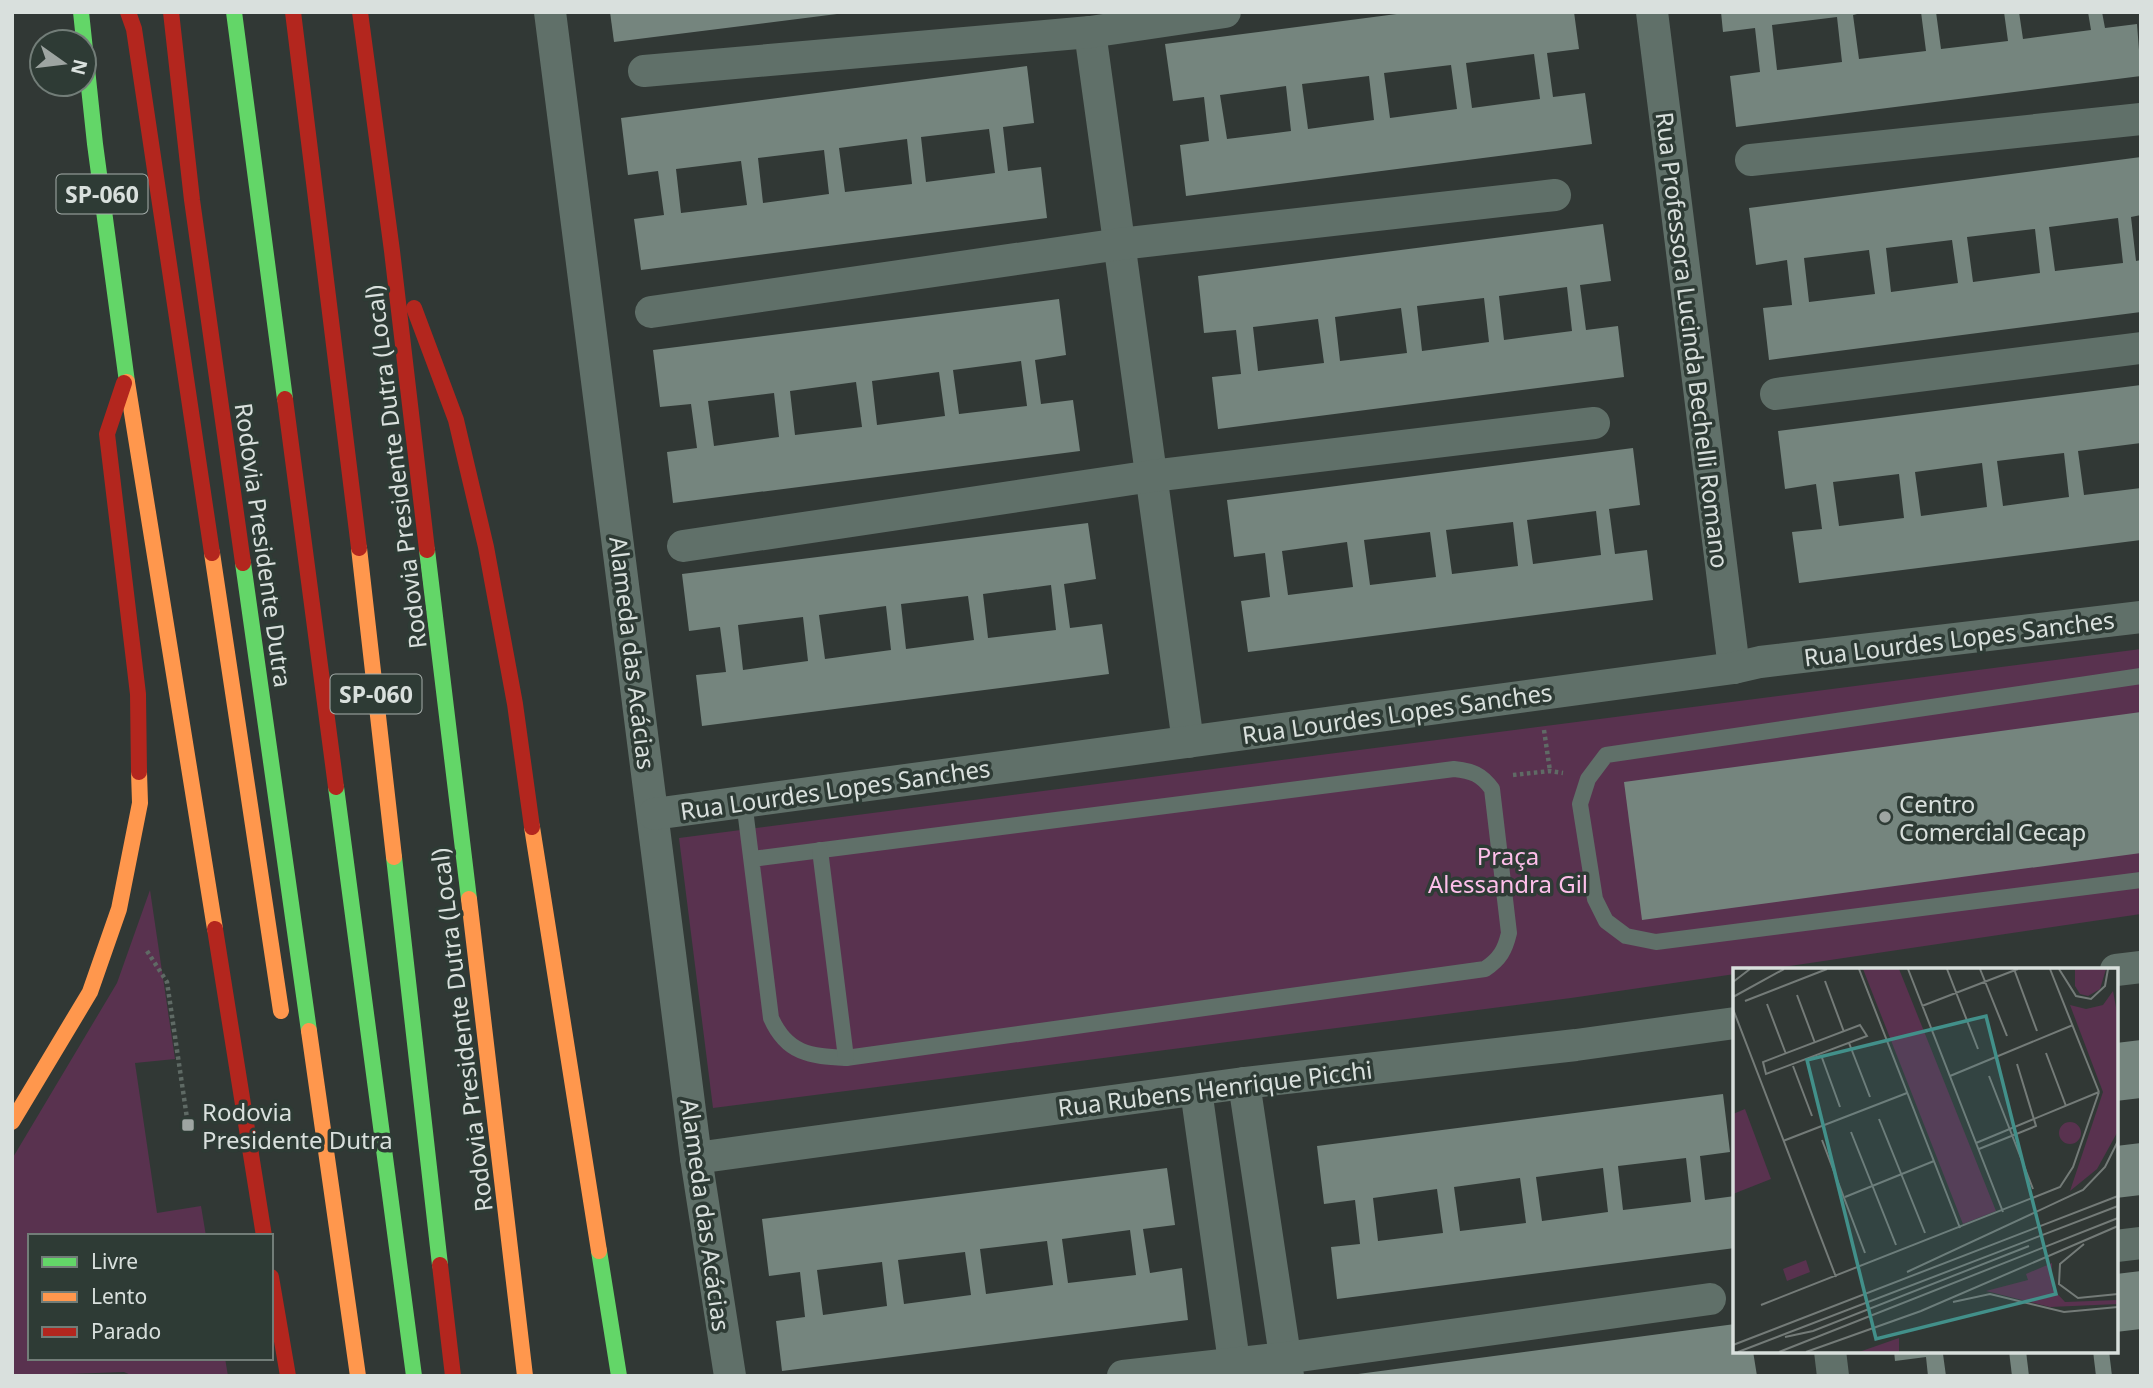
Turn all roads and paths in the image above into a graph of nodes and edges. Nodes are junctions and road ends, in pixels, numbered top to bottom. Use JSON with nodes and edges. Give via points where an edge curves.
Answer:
{"nodes":[{"id":1,"x":81,"y":12,"type":"edge"},
{"id":2,"x":128,"y":12,"type":"edge"},
{"id":3,"x":171,"y":12,"type":"edge"},
{"id":4,"x":233,"y":12,"type":"edge"},
{"id":5,"x":293,"y":12,"type":"edge"},
{"id":6,"x":360,"y":12,"type":"edge"},
{"id":7,"x":550,"y":12,"type":"edge"},
{"id":8,"x":1225,"y":12,"type":"edge"},
{"id":9,"x":1652,"y":12,"type":"edge"},
{"id":10,"x":1090,"y":33,"type":"junction"},
{"id":11,"x":644,"y":71,"type":"dead end"},
{"id":12,"x":2141,"y":119,"type":"edge"},
{"id":13,"x":1751,"y":160,"type":"dead end"},
{"id":14,"x":1555,"y":195,"type":"dead end"},
{"id":15,"x":1120,"y":244,"type":"junction"},
{"id":16,"x":392,"y":251,"type":"junction"},
{"id":17,"x":651,"y":312,"type":"dead end"},
{"id":18,"x":2141,"y":348,"type":"edge"},
{"id":19,"x":126,"y":375,"type":"junction"},
{"id":20,"x":1776,"y":394,"type":"dead end"},
{"id":21,"x":1594,"y":423,"type":"dead end"},
{"id":22,"x":1152,"y":476,"type":"junction"},
{"id":23,"x":683,"y":546,"type":"dead end"},
{"id":24,"x":2141,"y":617,"type":"edge"},
{"id":25,"x":1734,"y":668,"type":"junction"},
{"id":26,"x":2141,"y":676,"type":"edge"},
{"id":27,"x":1188,"y":741,"type":"junction"},
{"id":28,"x":1484,"y":778,"type":"junction"},
{"id":29,"x":1588,"y":779,"type":"junction"},
{"id":30,"x":744,"y":801,"type":"junction"},
{"id":31,"x":654,"y":814,"type":"junction"},
{"id":32,"x":820,"y":850,"type":"junction"},
{"id":33,"x":752,"y":859,"type":"junction"},
{"id":34,"x":2141,"y":880,"type":"edge"},
{"id":35,"x":119,"y":909,"type":"junction"},
{"id":36,"x":2141,"y":967,"type":"edge"},
{"id":37,"x":2118,"y":970,"type":"edge"},
{"id":38,"x":1733,"y":1023,"type":"edge"},
{"id":39,"x":283,"y":1024,"type":"dead end"},
{"id":40,"x":846,"y":1058,"type":"junction"},
{"id":41,"x":1244,"y":1083,"type":"junction"},
{"id":42,"x":1196,"y":1090,"type":"junction"},
{"id":43,"x":12,"y":1122,"type":"edge"},
{"id":44,"x":188,"y":1125,"type":"dead end"},
{"id":45,"x":696,"y":1158,"type":"junction"},
{"id":46,"x":264,"y":1234,"type":"edge"},
{"id":47,"x":2141,"y":1243,"type":"edge"},
{"id":48,"x":2118,"y":1246,"type":"edge"},
{"id":49,"x":325,"y":1251,"type":"dead end"},
{"id":50,"x":273,"y":1289,"type":"edge"},
{"id":51,"x":348,"y":1293,"type":"junction"},
{"id":52,"x":1710,"y":1299,"type":"dead end"},
{"id":53,"x":1830,"y":1353,"type":"edge"},
{"id":54,"x":1287,"y":1367,"type":"edge"},
{"id":55,"x":1235,"y":1370,"type":"edge"},
{"id":56,"x":288,"y":1376,"type":"edge"},
{"id":57,"x":358,"y":1376,"type":"edge"},
{"id":58,"x":414,"y":1376,"type":"edge"},
{"id":59,"x":453,"y":1376,"type":"edge"},
{"id":60,"x":525,"y":1376,"type":"edge"},
{"id":61,"x":619,"y":1376,"type":"edge"},
{"id":62,"x":730,"y":1376,"type":"edge"},
{"id":63,"x":1123,"y":1376,"type":"edge"},
{"id":64,"x":1833,"y":1376,"type":"edge"}],
"edges":[{"from":1,"to":19,"type":"highway","number":"SP-060"},
{"from":2,"to":39,"type":"highway"},
{"from":3,"to":51,"type":"highway","name":"Rodovia Presidente Dutra","via":[[192,200]]},
{"from":4,"to":58,"type":"highway"},
{"from":5,"to":59,"type":"highway","number":"SP-060","via":[[356,517]]},
{"from":6,"to":16,"type":"highway","name":"Rodovia Presidente Dutra (Local)","number":"SP-060"},
{"from":7,"to":31,"type":"street","name":"Alameda das Acácias"},
{"from":8,"to":10,"type":"street"},
{"from":9,"to":25,"type":"street","name":"Rua Professora Lucinda Bechelli Romano"},
{"from":10,"to":11,"type":"street"},
{"from":10,"to":15,"type":"street"},
{"from":12,"to":13,"type":"street"},
{"from":14,"to":15,"type":"street"},
{"from":15,"to":17,"type":"street"},
{"from":15,"to":22,"type":"street"},
{"from":16,"to":60,"type":"highway","name":"Rodovia Presidente Dutra (Local)","number":"SP-060"},
{"from":16,"to":61,"type":"highway","via":[[456,420],[486,547],[515,704],[540,889]]},
{"from":18,"to":20,"type":"street"},
{"from":19,"to":35,"type":"highway","via":[[107,435],[138,694],[140,803]]},
{"from":19,"to":46,"type":"highway","number":"SP-060"},
{"from":21,"to":22,"type":"street"},
{"from":22,"to":23,"type":"street"},
{"from":22,"to":27,"type":"street"},
{"from":24,"to":25,"type":"street","name":"Rua Lourdes Lopes Sanches"},
{"from":25,"to":27,"type":"street","name":"Rua Lourdes Lopes Sanches"},
{"from":26,"to":29,"type":"lane","via":[[1606,755]]},
{"from":27,"to":30,"type":"street","name":"Rua Lourdes Lopes Sanches"},
{"from":28,"to":29,"type":"path","via":[[1550,771]]},
{"from":28,"to":32,"type":"lane","via":[[1454,769]]},
{"from":28,"to":40,"type":"lane","via":[[1492,789],[1508,933],[1505,950],[1485,969]]},
{"from":29,"to":34,"type":"lane","via":[[1580,804],[1595,899],[1606,921],[1626,936],[1656,942]]},
{"from":30,"to":31,"type":"street","name":"Rua Lourdes Lopes Sanches"},
{"from":30,"to":33,"type":"lane"},
{"from":31,"to":45,"type":"street","name":"Alameda das Acácias"},
{"from":32,"to":33,"type":"lane"},
{"from":32,"to":40,"type":"lane"},
{"from":33,"to":40,"type":"lane","via":[[771,1018],[779,1036],[796,1050]]},
{"from":35,"to":43,"type":"highway","via":[[90,992]]},
{"from":35,"to":44,"type":"path","via":[[167,982]]},
{"from":36,"to":37,"type":"street"},
{"from":38,"to":41,"type":"street","name":"Rua Rubens Henrique Picchi"},
{"from":41,"to":42,"type":"street","name":"Rua Rubens Henrique Picchi"},
{"from":41,"to":54,"type":"street"},
{"from":42,"to":45,"type":"street","name":"Rua Rubens Henrique Picchi"},
{"from":42,"to":55,"type":"street"},
{"from":45,"to":62,"type":"street","name":"Alameda das Acácias"},
{"from":47,"to":48,"type":"street"},
{"from":49,"to":51,"type":"highway"},
{"from":50,"to":56,"type":"highway"},
{"from":51,"to":57,"type":"highway","name":"Rodovia Presidente Dutra"},
{"from":52,"to":54,"type":"street"},
{"from":53,"to":64,"type":"street"},
{"from":54,"to":55,"type":"street"},
{"from":55,"to":63,"type":"street"}]}
